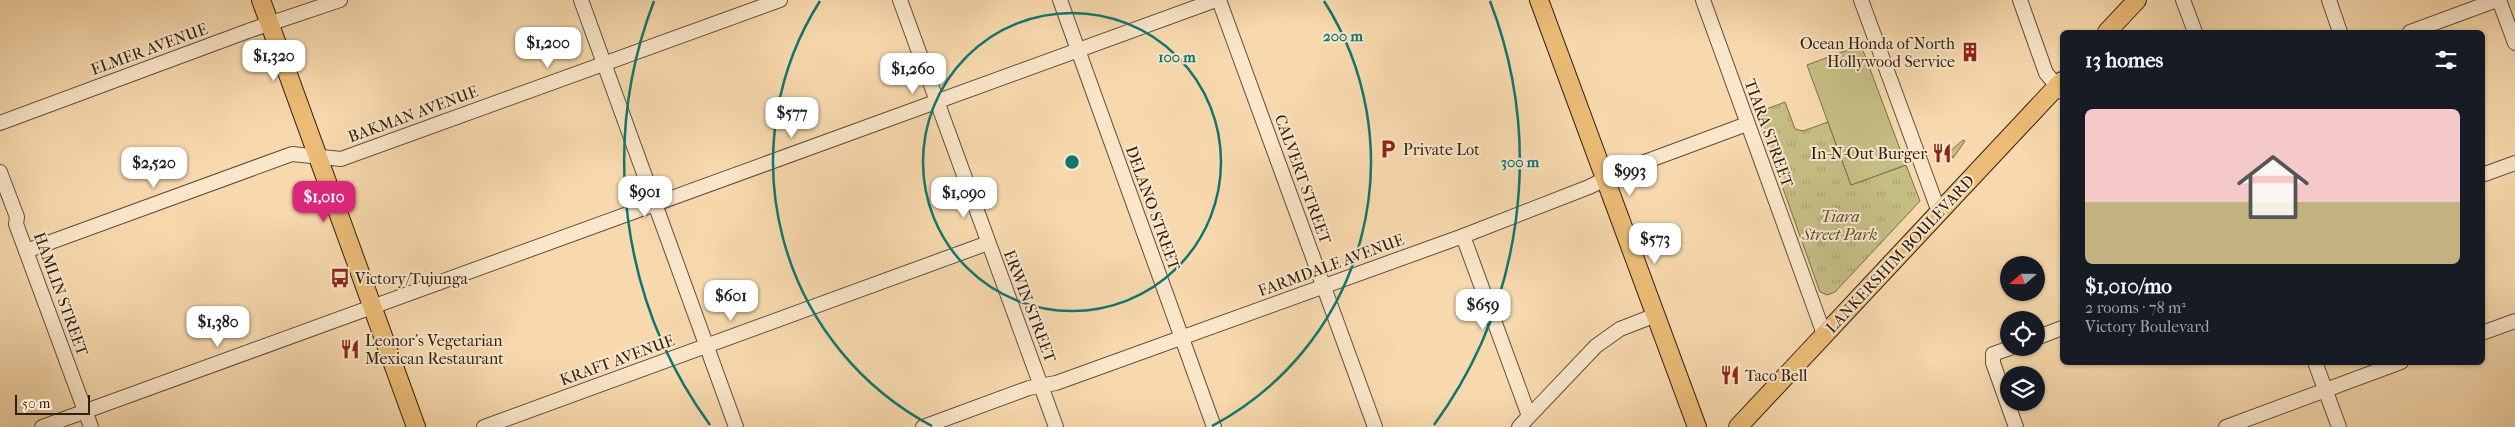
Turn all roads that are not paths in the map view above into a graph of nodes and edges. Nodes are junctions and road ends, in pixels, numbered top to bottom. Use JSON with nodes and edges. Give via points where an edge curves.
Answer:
{"nodes":[{"id":1,"x":261,"y":0,"type":"edge"},
{"id":2,"x":340,"y":0,"type":"edge"},
{"id":3,"x":581,"y":0,"type":"edge"},
{"id":4,"x":780,"y":0,"type":"edge"},
{"id":5,"x":900,"y":0,"type":"edge"},
{"id":6,"x":1060,"y":0,"type":"edge"},
{"id":7,"x":1217,"y":0,"type":"edge"},
{"id":8,"x":1539,"y":0,"type":"edge"},
{"id":9,"x":1703,"y":0,"type":"edge"},
{"id":10,"x":1862,"y":0,"type":"edge"},
{"id":11,"x":2020,"y":0,"type":"edge"},
{"id":12,"x":2137,"y":0,"type":"edge"},
{"id":13,"x":2183,"y":0,"type":"edge"},
{"id":14,"x":2329,"y":0,"type":"edge"},
{"id":15,"x":2498,"y":0,"type":"edge"},
{"id":16,"x":269,"y":24,"type":"junction"},
{"id":17,"x":2109,"y":30,"type":"edge"},
{"id":18,"x":2194,"y":30,"type":"edge"},
{"id":19,"x":2339,"y":30,"type":"edge"},
{"id":20,"x":2416,"y":30,"type":"edge"},
{"id":21,"x":2515,"y":43,"type":"edge"},
{"id":22,"x":1078,"y":50,"type":"junction"},
{"id":23,"x":604,"y":64,"type":"junction"},
{"id":24,"x":2060,"y":85,"type":"edge"},
{"id":25,"x":2060,"y":87,"type":"edge"},
{"id":26,"x":937,"y":102,"type":"junction"},
{"id":27,"x":0,"y":123,"type":"edge"},
{"id":28,"x":1747,"y":124,"type":"junction"},
{"id":29,"x":318,"y":156,"type":"junction"},
{"id":30,"x":2515,"y":163,"type":"edge"},
{"id":31,"x":0,"y":172,"type":"edge"},
{"id":32,"x":2485,"y":174,"type":"edge"},
{"id":33,"x":1606,"y":180,"type":"junction"},
{"id":34,"x":656,"y":205,"type":"junction"},
{"id":35,"x":1939,"y":212,"type":"junction"},
{"id":36,"x":1463,"y":236,"type":"junction"},
{"id":37,"x":988,"y":243,"type":"junction"},
{"id":38,"x":26,"y":251,"type":"junction"},
{"id":39,"x":1323,"y":287,"type":"junction"},
{"id":40,"x":372,"y":307,"type":"junction"},
{"id":41,"x":1656,"y":315,"type":"junction"},
{"id":42,"x":2515,"y":321,"type":"edge"},
{"id":43,"x":2060,"y":329,"type":"edge"},
{"id":44,"x":2485,"y":332,"type":"edge"},
{"id":45,"x":1824,"y":334,"type":"junction"},
{"id":46,"x":2045,"y":335,"type":"edge"},
{"id":47,"x":1182,"y":337,"type":"junction"},
{"id":48,"x":706,"y":346,"type":"junction"},
{"id":49,"x":2000,"y":352,"type":"edge"},
{"id":50,"x":2316,"y":365,"type":"edge"},
{"id":51,"x":2394,"y":365,"type":"edge"},
{"id":52,"x":1042,"y":386,"type":"junction"},
{"id":53,"x":2325,"y":390,"type":"junction"},
{"id":54,"x":85,"y":411,"type":"junction"},
{"id":55,"x":1529,"y":416,"type":"junction"},
{"id":56,"x":42,"y":427,"type":"edge"},
{"id":57,"x":91,"y":427,"type":"edge"},
{"id":58,"x":416,"y":427,"type":"edge"},
{"id":59,"x":484,"y":427,"type":"edge"},
{"id":60,"x":736,"y":427,"type":"edge"},
{"id":61,"x":923,"y":427,"type":"edge"},
{"id":62,"x":1056,"y":427,"type":"edge"},
{"id":63,"x":1214,"y":427,"type":"edge"},
{"id":64,"x":1375,"y":427,"type":"edge"},
{"id":65,"x":1519,"y":427,"type":"edge"},
{"id":66,"x":1697,"y":427,"type":"edge"},
{"id":67,"x":1738,"y":427,"type":"edge"},
{"id":68,"x":2016,"y":427,"type":"edge"},
{"id":69,"x":2226,"y":427,"type":"edge"},
{"id":70,"x":2339,"y":427,"type":"edge"}],
"edges":[{"from":1,"to":16,"type":"main road"},
{"from":2,"to":16,"type":"street","name":"ELMER AVENUE"},
{"from":3,"to":23,"type":"street"},
{"from":4,"to":23,"type":"street","name":"BAKMAN AVENUE"},
{"from":5,"to":26,"type":"street","name":"ERWIN STREET"},
{"from":6,"to":22,"type":"street","name":"DELANO STREET"},
{"from":7,"to":22,"type":"street"},
{"from":7,"to":39,"type":"street","name":"CALVERT STREET"},
{"from":8,"to":33,"type":"main road"},
{"from":9,"to":28,"type":"street","name":"TIARA STREET"},
{"from":10,"to":35,"type":"street"},
{"from":11,"to":24,"type":"street","via":[[2046,73]]},
{"from":12,"to":17,"type":"main road"},
{"from":13,"to":18,"type":"street"},
{"from":14,"to":19,"type":"street"},
{"from":15,"to":20,"type":"street"},
{"from":15,"to":21,"type":"street"},
{"from":16,"to":27,"type":"street","name":"ELMER AVENUE"},
{"from":16,"to":29,"type":"main road"},
{"from":22,"to":26,"type":"street"},
{"from":22,"to":47,"type":"street","name":"DELANO STREET"},
{"from":23,"to":29,"type":"street","name":"BAKMAN AVENUE","via":[[341,159]]},
{"from":23,"to":34,"type":"street"},
{"from":25,"to":35,"type":"main road","name":"LANKERSHIM BOULEVARD"},
{"from":26,"to":34,"type":"street"},
{"from":26,"to":37,"type":"street","name":"ERWIN STREET"},
{"from":28,"to":33,"type":"street","name":"FARMDALE AVENUE","via":[[1623,170]]},
{"from":28,"to":45,"type":"street","name":"TIARA STREET"},
{"from":29,"to":38,"type":"street","name":"BAKMAN AVENUE","via":[[292,154]]},
{"from":29,"to":40,"type":"main road"},
{"from":30,"to":32,"type":"street"},
{"from":31,"to":38,"type":"street","name":"HAMLIN STREET"},
{"from":33,"to":36,"type":"street","name":"FARMDALE AVENUE"},
{"from":33,"to":41,"type":"main road"},
{"from":34,"to":40,"type":"street"},
{"from":34,"to":48,"type":"street"},
{"from":35,"to":45,"type":"main road","name":"LANKERSHIM BOULEVARD"},
{"from":36,"to":39,"type":"street","name":"FARMDALE AVENUE"},
{"from":36,"to":55,"type":"street"},
{"from":37,"to":48,"type":"street","name":"KRAFT AVENUE"},
{"from":37,"to":52,"type":"street","name":"ERWIN STREET"},
{"from":38,"to":54,"type":"street","name":"HAMLIN STREET"},
{"from":39,"to":47,"type":"street","name":"FARMDALE AVENUE"},
{"from":39,"to":64,"type":"street","name":"CALVERT STREET"},
{"from":40,"to":54,"type":"street"},
{"from":40,"to":58,"type":"main road"},
{"from":41,"to":55,"type":"street","via":[[1620,329],[1596,346]]},
{"from":41,"to":66,"type":"main road"},
{"from":42,"to":44,"type":"street"},
{"from":43,"to":46,"type":"street"},
{"from":45,"to":67,"type":"main road","name":"LANKERSHIM BOULEVARD"},
{"from":47,"to":52,"type":"street","name":"FARMDALE AVENUE"},
{"from":47,"to":63,"type":"street","name":"DELANO STREET"},
{"from":48,"to":59,"type":"street","name":"KRAFT AVENUE"},
{"from":48,"to":60,"type":"street"},
{"from":49,"to":68,"type":"street","via":[[1993,354],[1993,363]]},
{"from":50,"to":53,"type":"street"},
{"from":51,"to":53,"type":"street"},
{"from":52,"to":61,"type":"street","name":"FARMDALE AVENUE"},
{"from":52,"to":62,"type":"street","name":"ERWIN STREET"},
{"from":53,"to":69,"type":"street"},
{"from":53,"to":70,"type":"street"},
{"from":54,"to":56,"type":"street"},
{"from":54,"to":57,"type":"street","name":"HAMLIN STREET"},
{"from":55,"to":65,"type":"street"}]}
